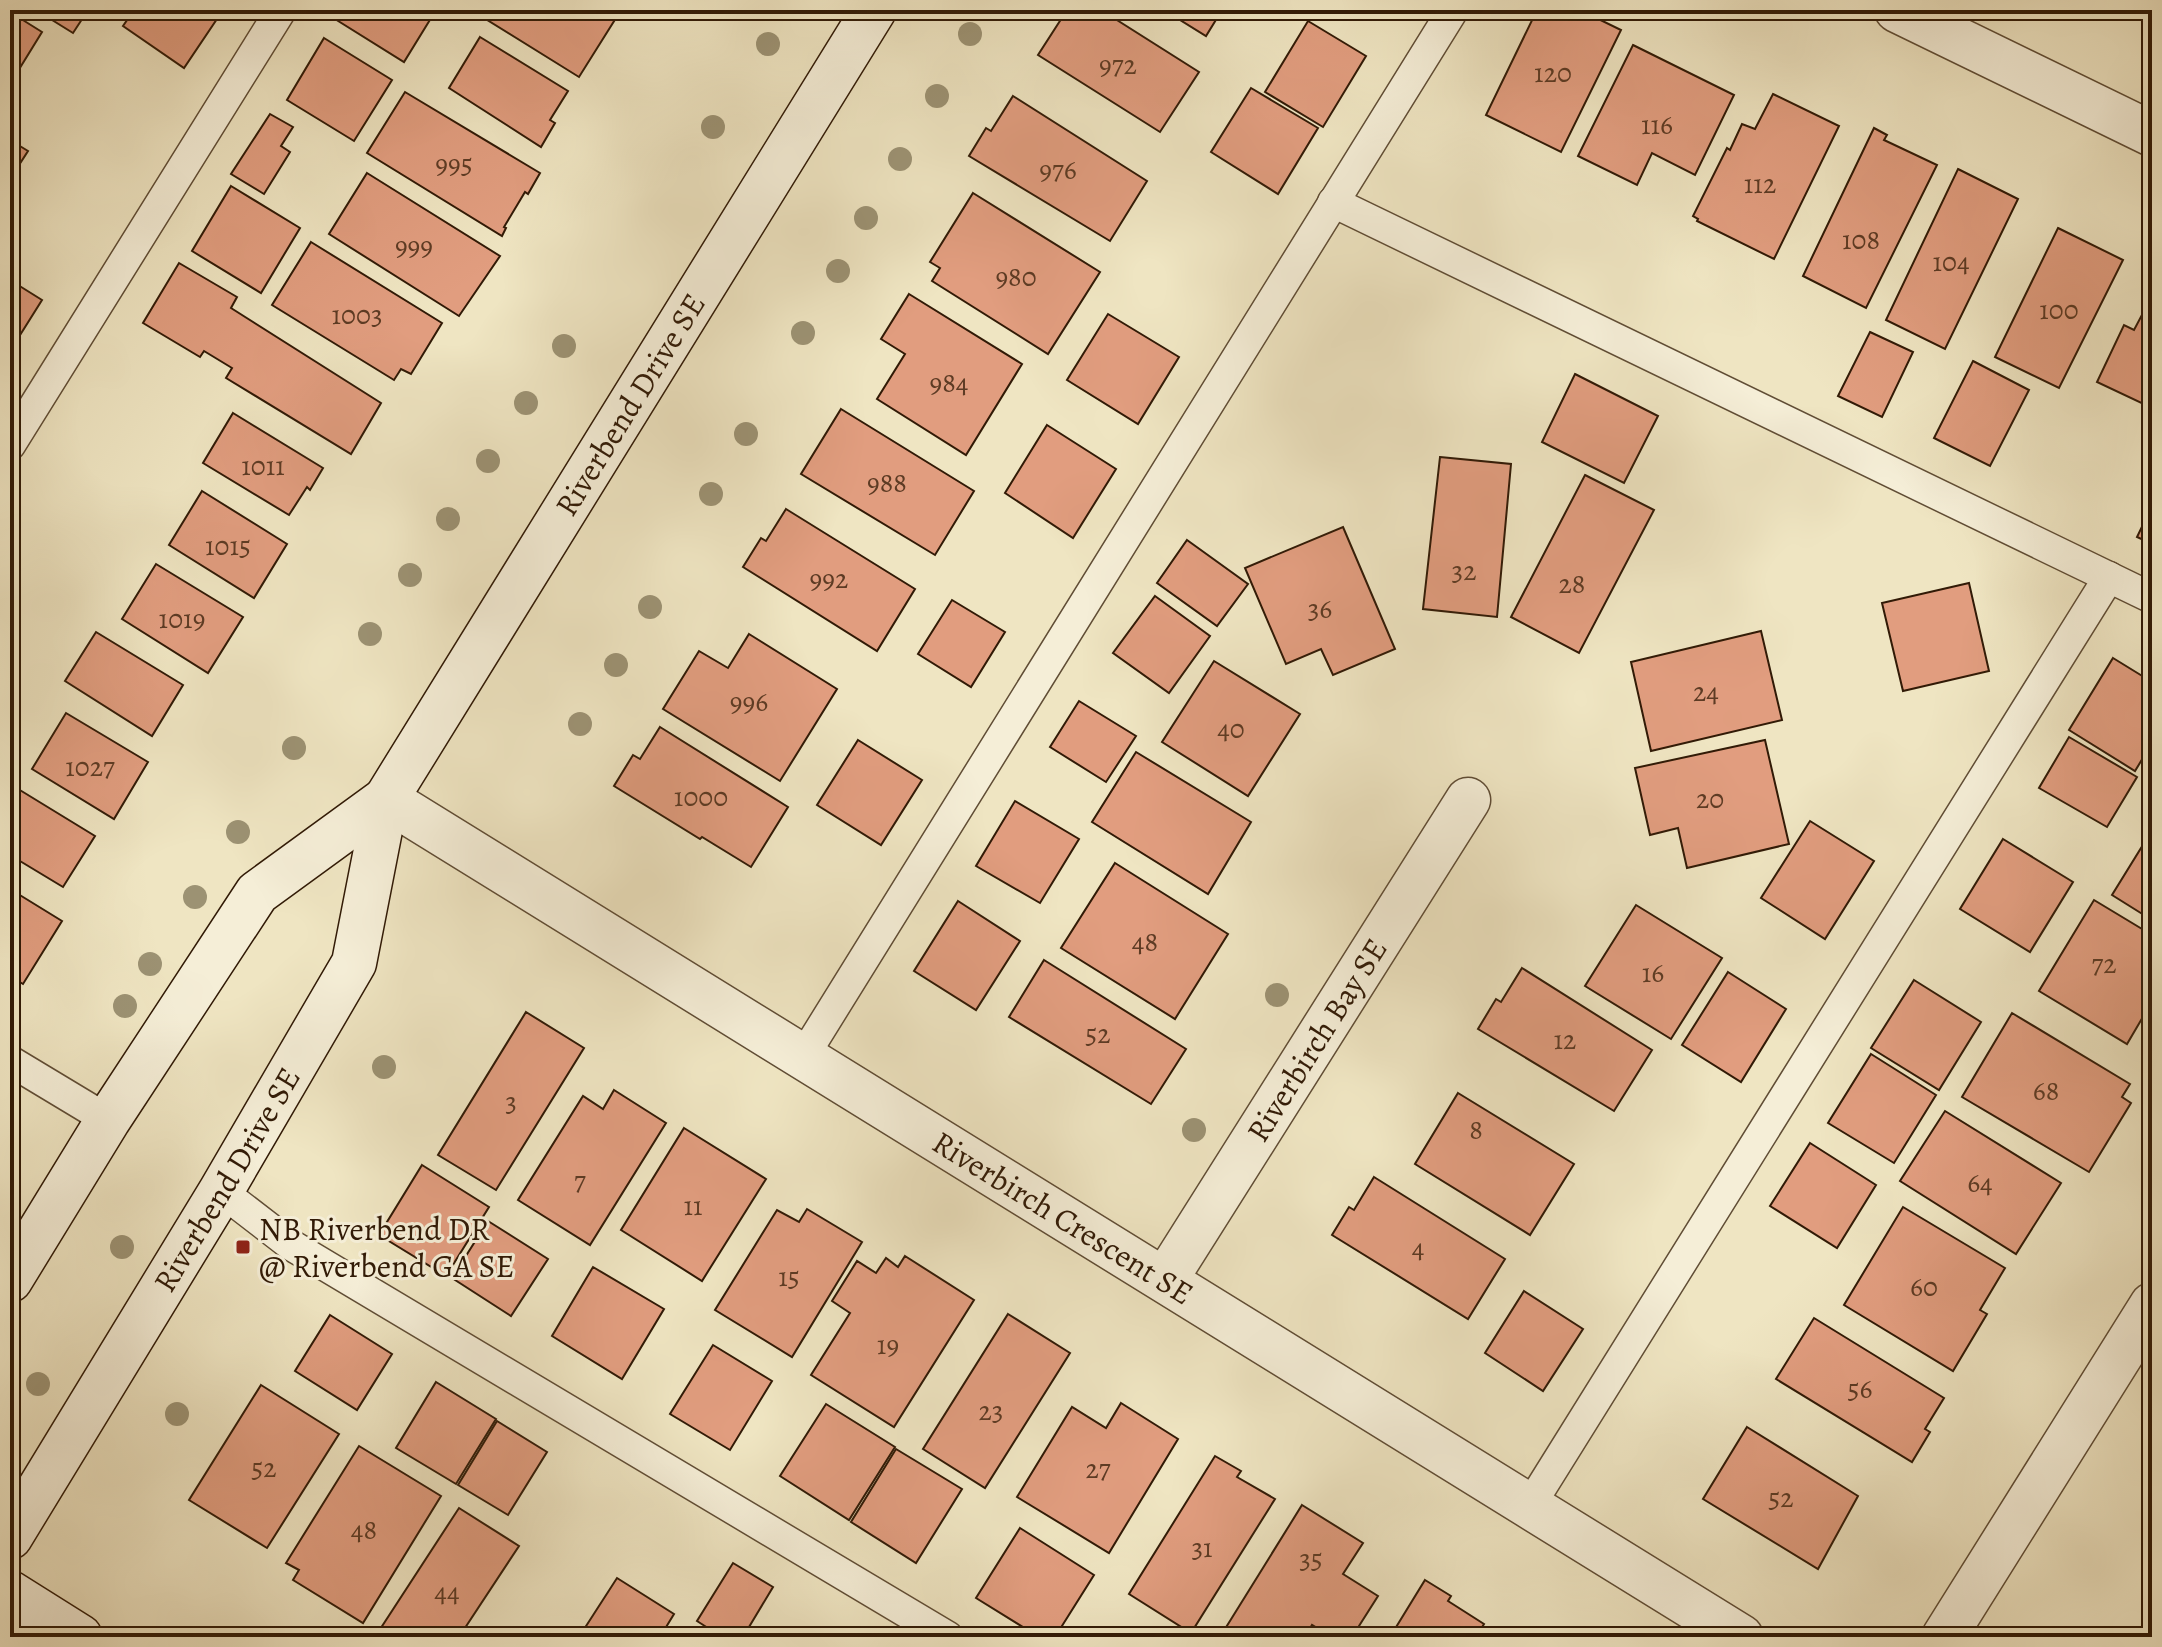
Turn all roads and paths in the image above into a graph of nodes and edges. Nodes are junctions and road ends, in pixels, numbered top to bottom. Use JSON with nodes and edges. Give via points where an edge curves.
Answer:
{"nodes":[{"id":1,"x":281,"y":10,"type":"edge"},
{"id":2,"x":874,"y":10,"type":"edge"},
{"id":3,"x":1453,"y":10,"type":"edge"},
{"id":4,"x":1897,"y":10,"type":"edge"},
{"id":5,"x":2152,"y":134,"type":"edge"},
{"id":6,"x":1333,"y":202,"type":"junction"},
{"id":7,"x":10,"y":445,"type":"edge"},
{"id":8,"x":2109,"y":577,"type":"junction"},
{"id":9,"x":2152,"y":598,"type":"edge"},
{"id":10,"x":386,"y":799,"type":"junction"},
{"id":11,"x":1468,"y":800,"type":"dead end"},
{"id":12,"x":803,"y":1057,"type":"junction"},
{"id":13,"x":10,"y":1061,"type":"edge"},
{"id":14,"x":108,"y":1120,"type":"junction"},
{"id":15,"x":221,"y":1191,"type":"junction"},
{"id":16,"x":10,"y":1280,"type":"edge"},
{"id":17,"x":1165,"y":1280,"type":"junction"},
{"id":18,"x":2152,"y":1305,"type":"edge"},
{"id":19,"x":1529,"y":1507,"type":"junction"},
{"id":20,"x":10,"y":1537,"type":"edge"},
{"id":21,"x":10,"y":1593,"type":"edge"},
{"id":22,"x":80,"y":1637,"type":"edge"},
{"id":23,"x":948,"y":1637,"type":"edge"},
{"id":24,"x":1741,"y":1637,"type":"edge"},
{"id":25,"x":1944,"y":1637,"type":"edge"}],
"edges":[{"from":1,"to":7,"type":"lane"},
{"from":2,"to":10,"type":"street","name":"Riverbend Drive SE"},
{"from":3,"to":6,"type":"lane"},
{"from":4,"to":5,"type":"street"},
{"from":6,"to":8,"type":"lane"},
{"from":6,"to":12,"type":"lane"},
{"from":8,"to":9,"type":"lane"},
{"from":8,"to":19,"type":"lane"},
{"from":10,"to":12,"type":"street","name":"Riverbirch Crescent SE"},
{"from":10,"to":14,"type":"street","name":"Riverbend Drive SE","via":[[257,893]]},
{"from":10,"to":15,"type":"street","name":"Riverbend Drive SE","via":[[354,963]]},
{"from":11,"to":17,"type":"street","name":"Riverbirch Bay SE"},
{"from":12,"to":17,"type":"street","name":"Riverbirch Crescent SE"},
{"from":13,"to":14,"type":"lane"},
{"from":14,"to":16,"type":"street","name":"Riverbend Drive SE"},
{"from":15,"to":20,"type":"street","name":"Riverbend Drive SE"},
{"from":15,"to":23,"type":"lane","via":[[291,1245]]},
{"from":17,"to":19,"type":"street","name":"Riverbirch Crescent SE"},
{"from":18,"to":25,"type":"street"},
{"from":19,"to":24,"type":"street","name":"Riverbirch Crescent SE"},
{"from":21,"to":22,"type":"street"}]}
